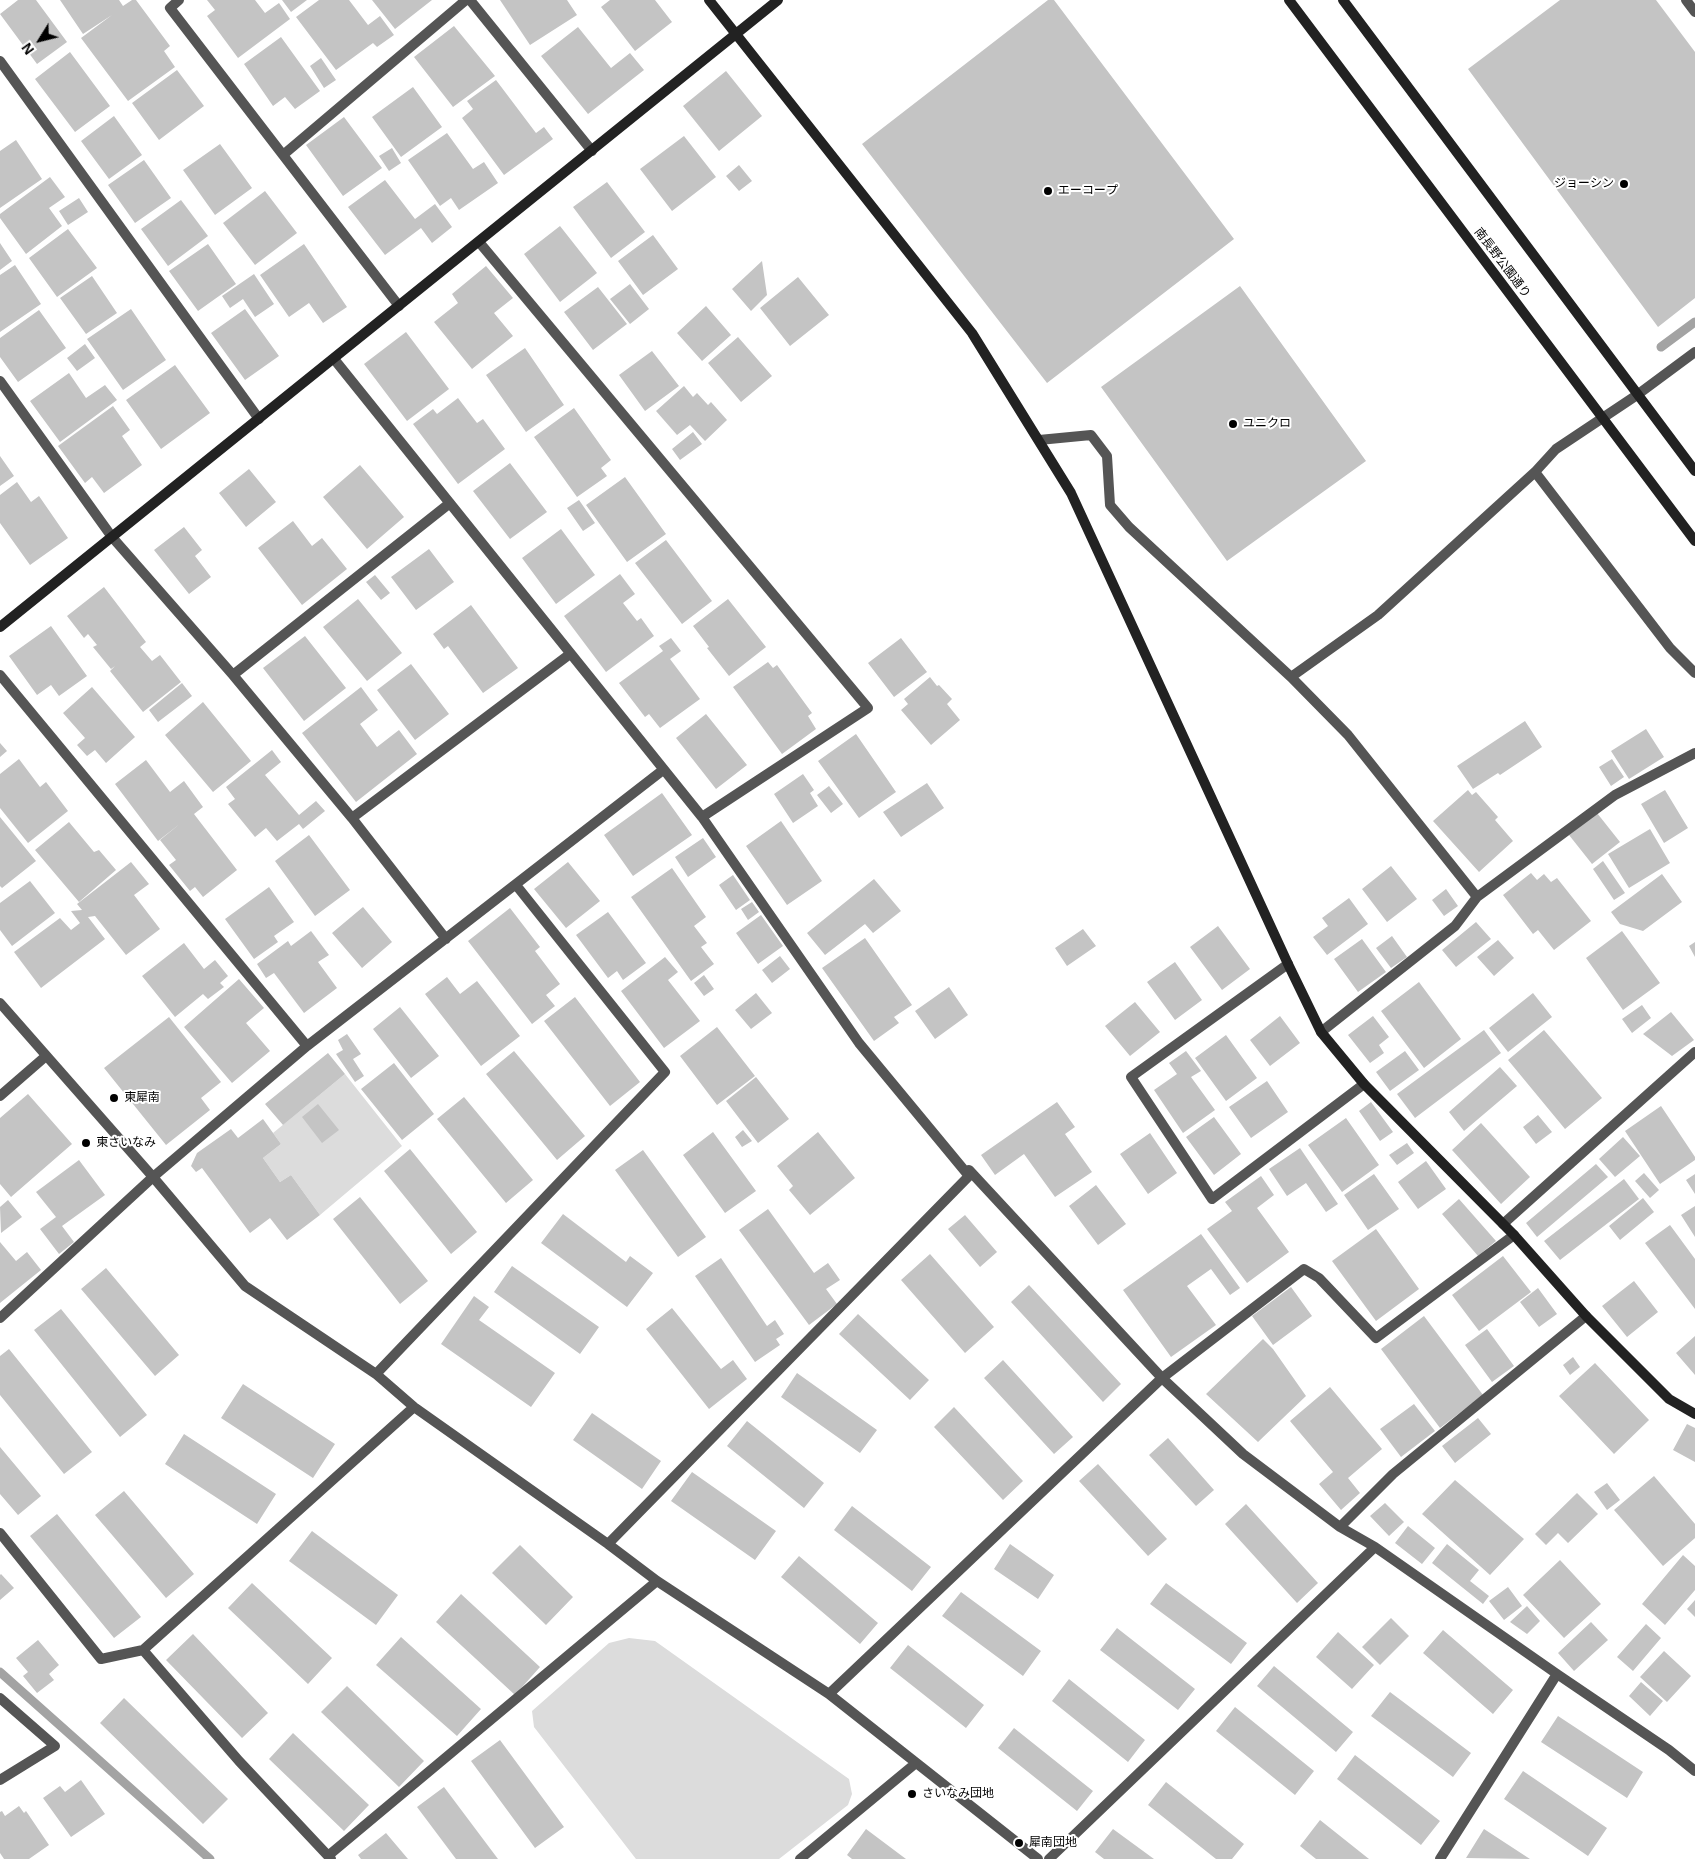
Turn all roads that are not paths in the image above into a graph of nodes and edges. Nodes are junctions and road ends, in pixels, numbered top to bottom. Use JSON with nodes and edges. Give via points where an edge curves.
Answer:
{"nodes":[{"id":1,"x":179,"y":0,"type":"edge"},
{"id":2,"x":466,"y":0,"type":"edge"},
{"id":3,"x":470,"y":0,"type":"edge"},
{"id":4,"x":709,"y":0,"type":"edge"},
{"id":5,"x":778,"y":0,"type":"edge"},
{"id":6,"x":1289,"y":0,"type":"edge"},
{"id":7,"x":1342,"y":0,"type":"edge"},
{"id":8,"x":1686,"y":0,"type":"edge"},
{"id":9,"x":1695,"y":12,"type":"edge"},
{"id":10,"x":735,"y":34,"type":"junction"},
{"id":11,"x":0,"y":61,"type":"edge"},
{"id":12,"x":4,"y":76,"type":"edge"},
{"id":13,"x":592,"y":151,"type":"junction"},
{"id":14,"x":284,"y":155,"type":"junction"},
{"id":15,"x":479,"y":242,"type":"junction"},
{"id":16,"x":399,"y":306,"type":"junction"},
{"id":17,"x":1695,"y":352,"type":"edge"},
{"id":18,"x":334,"y":359,"type":"junction"},
{"id":19,"x":0,"y":381,"type":"edge"},
{"id":20,"x":1637,"y":395,"type":"junction"},
{"id":21,"x":1602,"y":417,"type":"junction"},
{"id":22,"x":259,"y":419,"type":"junction"},
{"id":23,"x":1039,"y":440,"type":"junction"},
{"id":24,"x":1695,"y":471,"type":"edge"},
{"id":25,"x":1535,"y":472,"type":"junction"},
{"id":26,"x":450,"y":503,"type":"junction"},
{"id":27,"x":112,"y":538,"type":"junction"},
{"id":28,"x":1695,"y":541,"type":"edge"},
{"id":29,"x":0,"y":627,"type":"edge"},
{"id":30,"x":570,"y":654,"type":"junction"},
{"id":31,"x":1695,"y":672,"type":"edge"},
{"id":32,"x":0,"y":675,"type":"edge"},
{"id":33,"x":233,"y":675,"type":"junction"},
{"id":34,"x":1291,"y":677,"type":"junction"},
{"id":35,"x":1695,"y":752,"type":"edge"},
{"id":36,"x":663,"y":770,"type":"junction"},
{"id":37,"x":702,"y":817,"type":"junction"},
{"id":38,"x":352,"y":818,"type":"junction"},
{"id":39,"x":516,"y":885,"type":"junction"},
{"id":40,"x":1478,"y":897,"type":"junction"},
{"id":41,"x":446,"y":939,"type":"junction"},
{"id":42,"x":1288,"y":964,"type":"junction"},
{"id":43,"x":0,"y":1003,"type":"edge"},
{"id":44,"x":1321,"y":1032,"type":"junction"},
{"id":45,"x":307,"y":1046,"type":"junction"},
{"id":46,"x":1695,"y":1052,"type":"edge"},
{"id":47,"x":46,"y":1056,"type":"junction"},
{"id":48,"x":1364,"y":1084,"type":"junction"},
{"id":49,"x":0,"y":1096,"type":"edge"},
{"id":50,"x":968,"y":1176,"type":"junction"},
{"id":51,"x":153,"y":1177,"type":"junction"},
{"id":52,"x":1503,"y":1224,"type":"junction"},
{"id":53,"x":1514,"y":1235,"type":"junction"},
{"id":54,"x":1586,"y":1316,"type":"junction"},
{"id":55,"x":0,"y":1318,"type":"edge"},
{"id":56,"x":376,"y":1374,"type":"junction"},
{"id":57,"x":1162,"y":1378,"type":"junction"},
{"id":58,"x":414,"y":1407,"type":"junction"},
{"id":59,"x":1695,"y":1414,"type":"edge"},
{"id":60,"x":1340,"y":1527,"type":"junction"},
{"id":61,"x":0,"y":1533,"type":"edge"},
{"id":62,"x":608,"y":1544,"type":"junction"},
{"id":63,"x":1375,"y":1547,"type":"junction"},
{"id":64,"x":657,"y":1581,"type":"junction"},
{"id":65,"x":142,"y":1650,"type":"junction"},
{"id":66,"x":1556,"y":1674,"type":"junction"},
{"id":67,"x":829,"y":1694,"type":"junction"},
{"id":68,"x":0,"y":1698,"type":"edge"},
{"id":69,"x":916,"y":1762,"type":"junction"},
{"id":70,"x":1695,"y":1771,"type":"edge"},
{"id":71,"x":0,"y":1780,"type":"edge"},
{"id":72,"x":330,"y":1857,"type":"edge"},
{"id":73,"x":800,"y":1859,"type":"edge"},
{"id":74,"x":1038,"y":1859,"type":"edge"},
{"id":75,"x":1049,"y":1859,"type":"edge"},
{"id":76,"x":1440,"y":1859,"type":"edge"}],
"edges":[{"from":1,"to":14,"type":"street","via":[[170,8]]},
{"from":2,"to":14,"type":"street"},
{"from":3,"to":13,"type":"street"},
{"from":4,"to":10,"type":"street"},
{"from":5,"to":10,"type":"street"},
{"from":6,"to":21,"type":"street","name":"南長野公園通り"},
{"from":7,"to":20,"type":"street"},
{"from":8,"to":9,"type":"street"},
{"from":10,"to":13,"type":"street"},
{"from":10,"to":23,"type":"street","via":[[972,333]]},
{"from":11,"to":12,"type":"street"},
{"from":12,"to":22,"type":"street"},
{"from":13,"to":15,"type":"street"},
{"from":14,"to":16,"type":"street"},
{"from":15,"to":16,"type":"street"},
{"from":15,"to":37,"type":"street","via":[[868,708]]},
{"from":16,"to":18,"type":"street"},
{"from":17,"to":20,"type":"street"},
{"from":18,"to":22,"type":"street"},
{"from":18,"to":26,"type":"street"},
{"from":19,"to":27,"type":"street"},
{"from":20,"to":21,"type":"street"},
{"from":20,"to":24,"type":"street"},
{"from":21,"to":25,"type":"street","via":[[1556,449]]},
{"from":21,"to":28,"type":"street","name":"南長野公園通り"},
{"from":22,"to":27,"type":"street"},
{"from":23,"to":34,"type":"street","via":[[1091,435],[1107,456],[1110,505],[1129,527]]},
{"from":23,"to":42,"type":"street","via":[[1070,493]]},
{"from":25,"to":31,"type":"street","via":[[1670,648]]},
{"from":25,"to":34,"type":"street","via":[[1378,615]]},
{"from":26,"to":30,"type":"street"},
{"from":26,"to":33,"type":"street"},
{"from":27,"to":29,"type":"street"},
{"from":27,"to":33,"type":"street"},
{"from":30,"to":36,"type":"street"},
{"from":30,"to":38,"type":"street"},
{"from":32,"to":45,"type":"street"},
{"from":33,"to":38,"type":"street"},
{"from":34,"to":40,"type":"street","via":[[1348,735]]},
{"from":35,"to":40,"type":"street","via":[[1615,795]]},
{"from":36,"to":37,"type":"street"},
{"from":36,"to":39,"type":"street"},
{"from":37,"to":50,"type":"street","via":[[859,1043]]},
{"from":38,"to":41,"type":"street"},
{"from":39,"to":41,"type":"street"},
{"from":39,"to":56,"type":"street","via":[[665,1072]]},
{"from":40,"to":44,"type":"street","via":[[1455,926]]},
{"from":41,"to":45,"type":"street"},
{"from":42,"to":44,"type":"street"},
{"from":42,"to":48,"type":"street","via":[[1131,1077],[1212,1199]]},
{"from":43,"to":47,"type":"street"},
{"from":44,"to":48,"type":"street"},
{"from":45,"to":51,"type":"street"},
{"from":46,"to":52,"type":"street"},
{"from":47,"to":49,"type":"street"},
{"from":47,"to":51,"type":"street"},
{"from":48,"to":52,"type":"street"},
{"from":50,"to":57,"type":"street","via":[[969,1170]]},
{"from":50,"to":62,"type":"street"},
{"from":51,"to":55,"type":"street"},
{"from":51,"to":56,"type":"street","via":[[245,1286]]},
{"from":52,"to":53,"type":"street"},
{"from":53,"to":54,"type":"street"},
{"from":53,"to":57,"type":"street","via":[[1376,1338],[1319,1278],[1304,1269]]},
{"from":54,"to":59,"type":"street","via":[[1669,1399]]},
{"from":54,"to":60,"type":"street","via":[[1393,1474]]},
{"from":56,"to":58,"type":"street"},
{"from":57,"to":60,"type":"street","via":[[1242,1454]]},
{"from":57,"to":67,"type":"street"},
{"from":58,"to":62,"type":"street"},
{"from":58,"to":65,"type":"street"},
{"from":60,"to":63,"type":"street"},
{"from":61,"to":65,"type":"street","via":[[101,1659]]},
{"from":62,"to":64,"type":"street"},
{"from":63,"to":66,"type":"street"},
{"from":63,"to":75,"type":"street"},
{"from":64,"to":67,"type":"street"},
{"from":64,"to":72,"type":"street"},
{"from":65,"to":72,"type":"street","via":[[238,1760]]},
{"from":66,"to":70,"type":"street"},
{"from":66,"to":76,"type":"street"},
{"from":67,"to":69,"type":"street"},
{"from":68,"to":71,"type":"street","via":[[55,1746]]},
{"from":69,"to":73,"type":"street"},
{"from":69,"to":74,"type":"street"}]}
